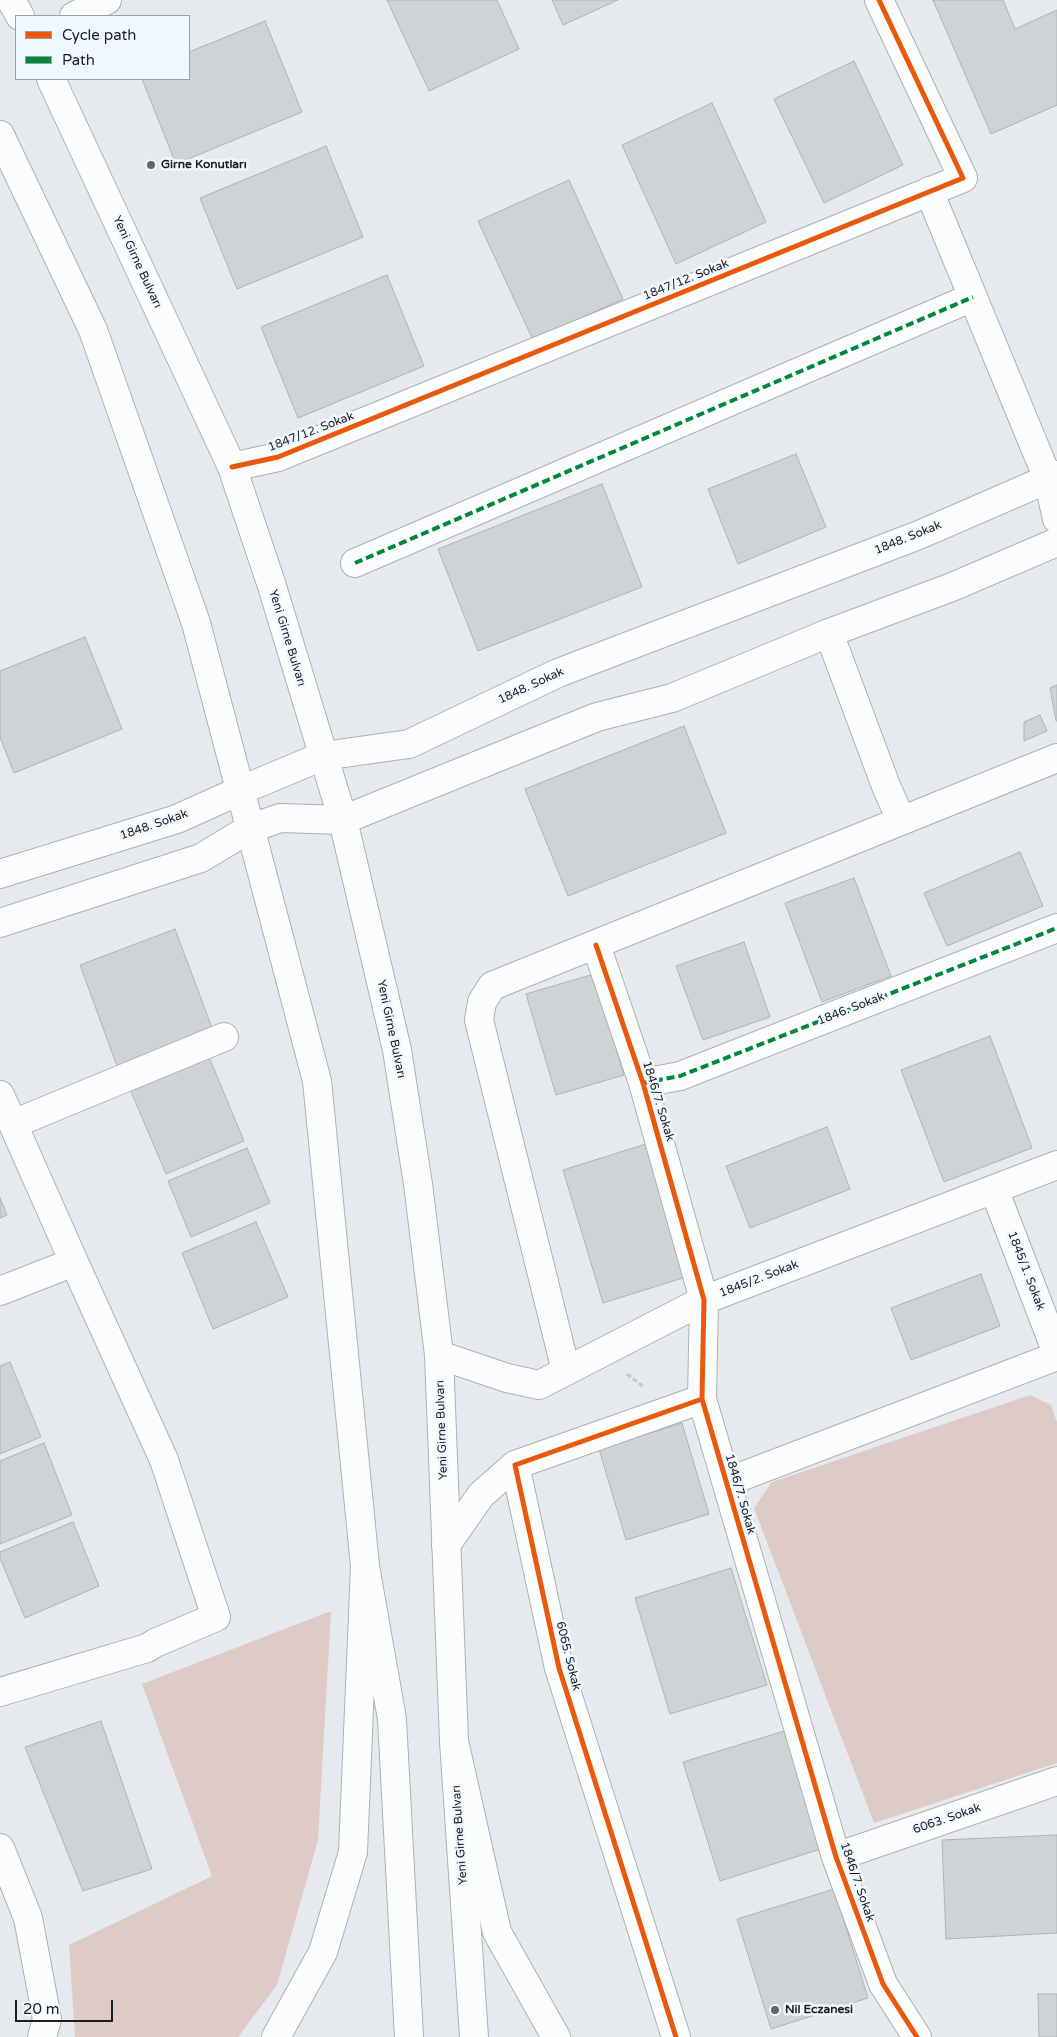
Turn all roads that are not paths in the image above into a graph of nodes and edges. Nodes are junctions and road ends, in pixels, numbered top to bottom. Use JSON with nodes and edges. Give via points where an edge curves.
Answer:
{"nodes":[{"id":1,"x":11,"y":0,"type":"edge"},
{"id":2,"x":107,"y":0,"type":"edge"},
{"id":3,"x":879,"y":0,"type":"edge"},
{"id":4,"x":19,"y":15,"type":"edge"},
{"id":5,"x":76,"y":15,"type":"edge"},
{"id":6,"x":51,"y":80,"type":"edge"},
{"id":7,"x":0,"y":135,"type":"edge"},
{"id":8,"x":929,"y":191,"type":"junction"},
{"id":9,"x":973,"y":297,"type":"junction"},
{"id":10,"x":232,"y":467,"type":"junction"},
{"id":11,"x":1053,"y":477,"type":"edge"},
{"id":12,"x":1057,"y":519,"type":"edge"},
{"id":13,"x":1057,"y":542,"type":"edge"},
{"id":14,"x":355,"y":563,"type":"dead end"},
{"id":15,"x":829,"y":633,"type":"junction"},
{"id":16,"x":323,"y":756,"type":"junction"},
{"id":17,"x":1057,"y":758,"type":"edge"},
{"id":18,"x":239,"y":791,"type":"junction"},
{"id":19,"x":343,"y":820,"type":"junction"},
{"id":20,"x":901,"y":820,"type":"junction"},
{"id":21,"x":250,"y":829,"type":"junction"},
{"id":22,"x":0,"y":874,"type":"edge"},
{"id":23,"x":0,"y":922,"type":"edge"},
{"id":24,"x":1057,"y":928,"type":"edge"},
{"id":25,"x":596,"y":944,"type":"junction"},
{"id":26,"x":224,"y":1037,"type":"dead end"},
{"id":27,"x":643,"y":1083,"type":"junction"},
{"id":28,"x":0,"y":1095,"type":"edge"},
{"id":29,"x":13,"y":1124,"type":"junction"},
{"id":30,"x":1057,"y":1165,"type":"edge"},
{"id":31,"x":994,"y":1189,"type":"junction"},
{"id":32,"x":74,"y":1262,"type":"junction"},
{"id":33,"x":26,"y":1281,"type":"junction"},
{"id":34,"x":0,"y":1291,"type":"edge"},
{"id":35,"x":704,"y":1300,"type":"junction"},
{"id":36,"x":0,"y":1307,"type":"edge"},
{"id":37,"x":439,"y":1355,"type":"junction"},
{"id":38,"x":1057,"y":1355,"type":"edge"},
{"id":39,"x":566,"y":1371,"type":"junction"},
{"id":40,"x":702,"y":1399,"type":"junction"},
{"id":41,"x":515,"y":1465,"type":"junction"},
{"id":42,"x":726,"y":1482,"type":"junction"},
{"id":43,"x":446,"y":1545,"type":"junction"},
{"id":44,"x":365,"y":1566,"type":"junction"},
{"id":45,"x":0,"y":1692,"type":"edge"},
{"id":46,"x":454,"y":1741,"type":"junction"},
{"id":47,"x":1057,"y":1781,"type":"edge"},
{"id":48,"x":0,"y":1848,"type":"edge"},
{"id":49,"x":836,"y":1857,"type":"junction"},
{"id":50,"x":42,"y":2037,"type":"edge"},
{"id":51,"x":276,"y":2037,"type":"edge"},
{"id":52,"x":408,"y":2037,"type":"edge"},
{"id":53,"x":474,"y":2037,"type":"edge"},
{"id":54,"x":556,"y":2037,"type":"edge"},
{"id":55,"x":676,"y":2037,"type":"edge"},
{"id":56,"x":917,"y":2037,"type":"edge"}],
"edges":[{"from":1,"to":4,"type":"main road"},
{"from":2,"to":5,"type":"main road"},
{"from":3,"to":8,"type":"main road","name":"1847/12. Sokak","via":[[963,178]]},
{"from":6,"to":10,"type":"main road","name":"Yeni Girne Bulvarı"},
{"from":7,"to":18,"type":"main road","via":[[93,330],[196,623]]},
{"from":8,"to":9,"type":"main road"},
{"from":8,"to":10,"type":"main road","name":"1847/12. Sokak","via":[[278,457]]},
{"from":9,"to":11,"type":"main road"},
{"from":9,"to":14,"type":"main road"},
{"from":10,"to":16,"type":"main road","name":"Yeni Girne Bulvarı"},
{"from":11,"to":12,"type":"main road"},
{"from":11,"to":16,"type":"main road","name":"1848. Sokak","via":[[919,535],[558,673],[409,744]]},
{"from":13,"to":15,"type":"main road","via":[[952,587]]},
{"from":15,"to":19,"type":"main road","via":[[672,698],[597,717]]},
{"from":15,"to":20,"type":"main road"},
{"from":16,"to":18,"type":"main road","name":"1848. Sokak"},
{"from":16,"to":19,"type":"main road","name":"Yeni Girne Bulvarı"},
{"from":17,"to":20,"type":"main road"},
{"from":18,"to":21,"type":"main road"},
{"from":18,"to":22,"type":"main road","name":"1848. Sokak","via":[[177,819]]},
{"from":19,"to":21,"type":"main road","via":[[280,818]]},
{"from":19,"to":37,"type":"main road","name":"Yeni Girne Bulvarı","via":[[397,1050],[418,1184]]},
{"from":20,"to":25,"type":"main road"},
{"from":21,"to":23,"type":"main road","via":[[201,858]]},
{"from":21,"to":44,"type":"main road","via":[[317,1081]]},
{"from":24,"to":27,"type":"main road","name":"1846. Sokak","via":[[680,1076]]},
{"from":25,"to":27,"type":"main road","name":"1846/7. Sokak"},
{"from":25,"to":39,"type":"main road","via":[[492,986],[482,1002],[479,1020]]},
{"from":26,"to":29,"type":"main road"},
{"from":27,"to":35,"type":"main road","name":"1846/7. Sokak"},
{"from":28,"to":29,"type":"main road"},
{"from":29,"to":32,"type":"main road"},
{"from":30,"to":31,"type":"main road","name":"1845/2. Sokak"},
{"from":31,"to":35,"type":"main road","name":"1845/2. Sokak"},
{"from":31,"to":38,"type":"main road","name":"1845/1. Sokak"},
{"from":32,"to":33,"type":"main road"},
{"from":32,"to":45,"type":"main road","via":[[164,1460],[216,1617],[147,1648]]},
{"from":33,"to":34,"type":"main road"},
{"from":33,"to":36,"type":"main road"},
{"from":35,"to":39,"type":"main road","name":"1845/2. Sokak"},
{"from":35,"to":40,"type":"main road","name":"1846/7. Sokak"},
{"from":37,"to":39,"type":"main road","name":"1845/2. Sokak","via":[[539,1385]]},
{"from":37,"to":43,"type":"main road","name":"Yeni Girne Bulvarı"},
{"from":38,"to":42,"type":"main road"},
{"from":40,"to":41,"type":"main road"},
{"from":40,"to":42,"type":"main road","name":"1846/7. Sokak"},
{"from":41,"to":43,"type":"main road","via":[[481,1495]]},
{"from":41,"to":55,"type":"main road","name":"6065. Sokak","via":[[559,1668]]},
{"from":42,"to":49,"type":"main road","name":"1846/7. Sokak"},
{"from":43,"to":46,"type":"main road","name":"Yeni Girne Bulvarı"},
{"from":44,"to":51,"type":"main road","via":[[353,1852],[323,1952]]},
{"from":44,"to":52,"type":"main road","via":[[392,1720]]},
{"from":46,"to":53,"type":"main road","name":"Yeni Girne Bulvarı"},
{"from":46,"to":54,"type":"main road","via":[[497,1932]]},
{"from":47,"to":49,"type":"main road","name":"6063. Sokak"},
{"from":48,"to":50,"type":"main road","via":[[28,1918],[47,2019]]},
{"from":49,"to":56,"type":"main road","name":"1846/7. Sokak","via":[[883,1984]]}]}
